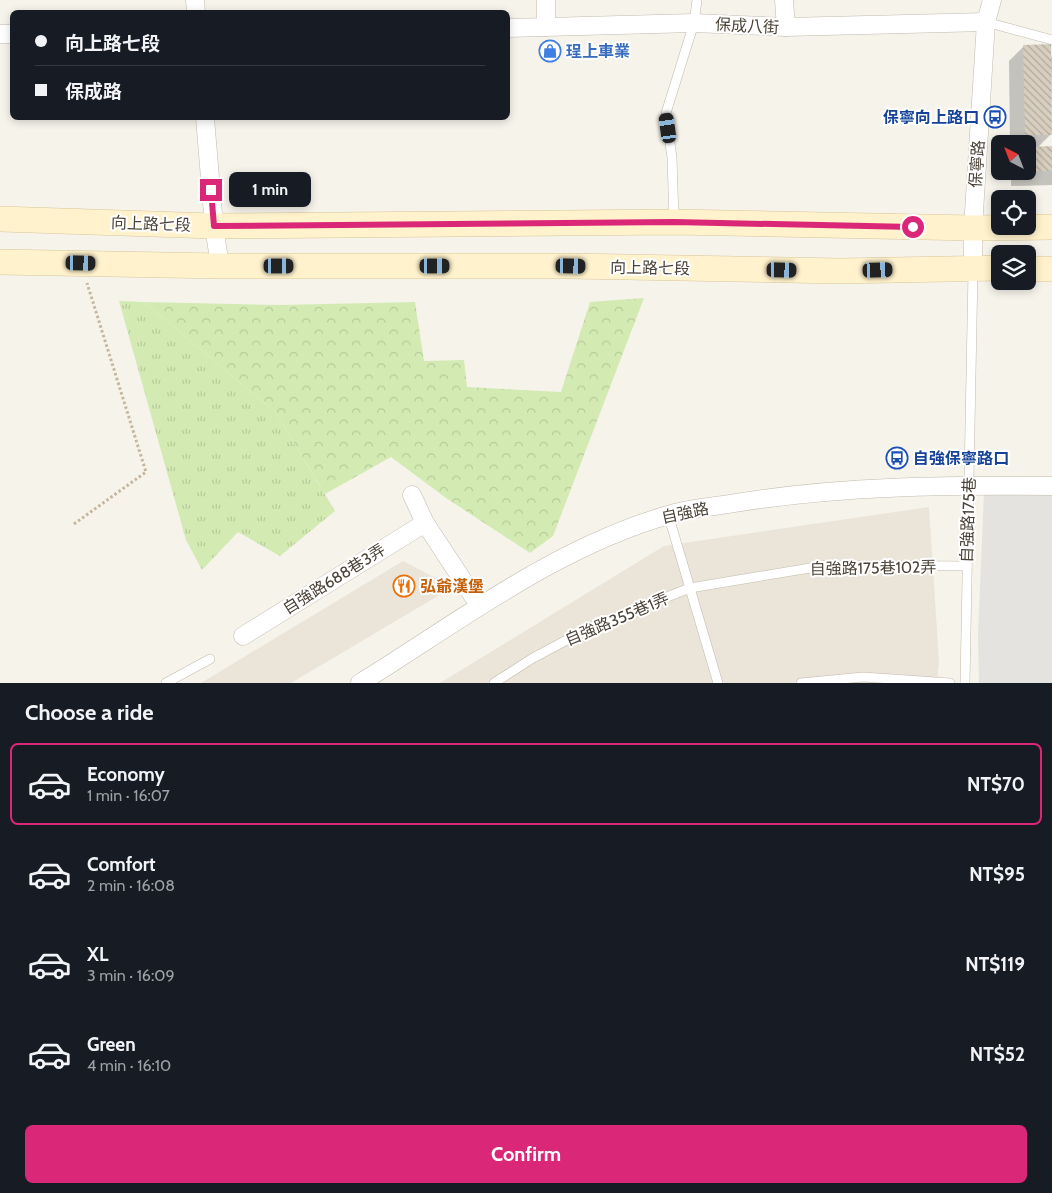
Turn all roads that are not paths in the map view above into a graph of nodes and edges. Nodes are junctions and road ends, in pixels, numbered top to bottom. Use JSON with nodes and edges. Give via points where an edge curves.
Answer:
{"nodes":[{"id":1,"x":546,"y":0,"type":"edge"},
{"id":2,"x":697,"y":0,"type":"edge"},
{"id":3,"x":784,"y":0,"type":"edge"},
{"id":4,"x":992,"y":0,"type":"edge"},
{"id":5,"x":986,"y":22,"type":"junction"},
{"id":6,"x":694,"y":23,"type":"junction"},
{"id":7,"x":546,"y":27,"type":"junction"},
{"id":8,"x":510,"y":28,"type":"edge"},
{"id":9,"x":786,"y":28,"type":"junction"},
{"id":10,"x":1052,"y":40,"type":"edge"},
{"id":11,"x":205,"y":120,"type":"edge"},
{"id":12,"x":0,"y":219,"type":"edge"},
{"id":13,"x":674,"y":222,"type":"junction"},
{"id":14,"x":214,"y":226,"type":"junction"},
{"id":15,"x":1052,"y":227,"type":"edge"},
{"id":16,"x":973,"y":228,"type":"junction"},
{"id":17,"x":0,"y":262,"type":"edge"},
{"id":18,"x":220,"y":266,"type":"junction"},
{"id":19,"x":973,"y":268,"type":"junction"},
{"id":20,"x":991,"y":268,"type":"edge"},
{"id":21,"x":1036,"y":269,"type":"edge"},
{"id":22,"x":1052,"y":269,"type":"edge"},
{"id":23,"x":970,"y":486,"type":"junction"},
{"id":24,"x":1052,"y":486,"type":"edge"},
{"id":25,"x":412,"y":495,"type":"dead end"},
{"id":26,"x":668,"y":514,"type":"junction"},
{"id":27,"x":425,"y":523,"type":"junction"},
{"id":28,"x":967,"y":566,"type":"junction"},
{"id":29,"x":690,"y":588,"type":"junction"},
{"id":30,"x":479,"y":605,"type":"junction"},
{"id":31,"x":243,"y":636,"type":"dead end"},
{"id":32,"x":210,"y":659,"type":"dead end"},
{"id":33,"x":366,"y":681,"type":"edge"},
{"id":34,"x":166,"y":683,"type":"edge"},
{"id":35,"x":494,"y":683,"type":"edge"},
{"id":36,"x":718,"y":683,"type":"edge"},
{"id":37,"x":801,"y":683,"type":"edge"},
{"id":38,"x":950,"y":683,"type":"edge"},
{"id":39,"x":964,"y":683,"type":"edge"}],
"edges":[{"from":1,"to":7,"type":"street"},
{"from":2,"to":6,"type":"lane"},
{"from":3,"to":9,"type":"street"},
{"from":4,"to":5,"type":"street","name":"保寧路"},
{"from":5,"to":9,"type":"street","name":"保成八街"},
{"from":5,"to":10,"type":"lane"},
{"from":5,"to":16,"type":"street","name":"保寧路"},
{"from":6,"to":7,"type":"street","name":"保成八街"},
{"from":6,"to":9,"type":"street","name":"保成八街"},
{"from":6,"to":13,"type":"lane","via":[[666,113],[672,158]]},
{"from":7,"to":8,"type":"street","name":"保成八街"},
{"from":11,"to":14,"type":"street"},
{"from":12,"to":14,"type":"main road","name":"向上路七段"},
{"from":13,"to":14,"type":"main road","name":"向上路七段"},
{"from":13,"to":16,"type":"main road","name":"向上路七段"},
{"from":14,"to":18,"type":"street"},
{"from":15,"to":16,"type":"main road","name":"向上路七段"},
{"from":16,"to":19,"type":"street","name":"保寧路"},
{"from":17,"to":18,"type":"main road","name":"向上路七段"},
{"from":18,"to":19,"type":"main road","name":"向上路七段","via":[[571,266],[840,271]]},
{"from":19,"to":20,"type":"main road","name":"向上路七段"},
{"from":19,"to":23,"type":"lane","name":"自強路175巷"},
{"from":21,"to":22,"type":"main road"},
{"from":23,"to":24,"type":"street","name":"自強路"},
{"from":23,"to":26,"type":"street","name":"自強路","via":[[864,489],[783,496]]},
{"from":23,"to":28,"type":"lane","name":"自強路175巷"},
{"from":25,"to":27,"type":"street"},
{"from":26,"to":29,"type":"lane"},
{"from":26,"to":30,"type":"street","name":"自強路","via":[[587,546]]},
{"from":27,"to":30,"type":"street"},
{"from":27,"to":31,"type":"street","name":"自強路688巷3弄"},
{"from":28,"to":29,"type":"lane","name":"自強路175巷102弄","via":[[828,565]]},
{"from":28,"to":39,"type":"lane","name":"自強路175巷"},
{"from":29,"to":35,"type":"lane","name":"自強路355巷1弄","via":[[593,626],[532,658]]},
{"from":29,"to":36,"type":"lane"},
{"from":30,"to":33,"type":"street","name":"自強路"},
{"from":32,"to":34,"type":"lane"},
{"from":37,"to":38,"type":"lane","via":[[863,678]]}]}
